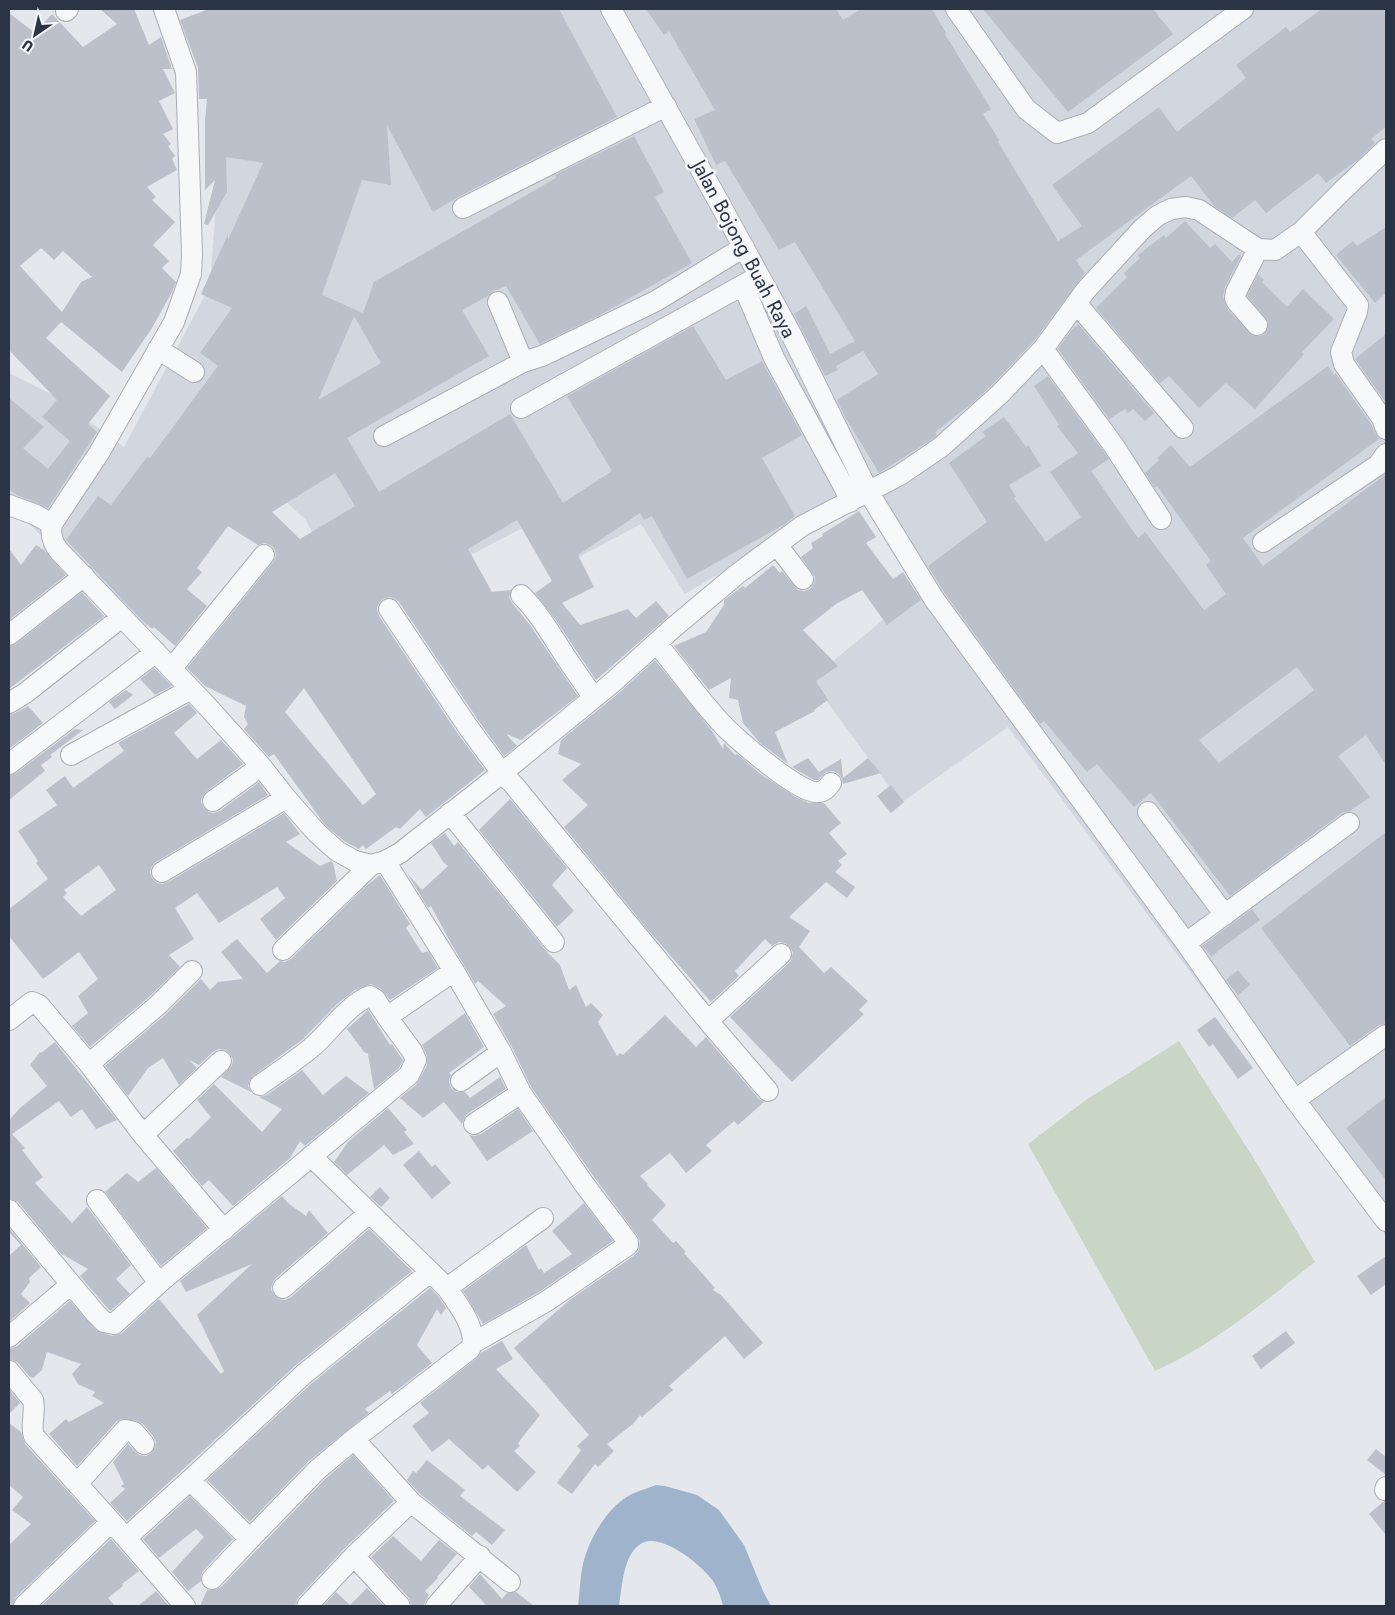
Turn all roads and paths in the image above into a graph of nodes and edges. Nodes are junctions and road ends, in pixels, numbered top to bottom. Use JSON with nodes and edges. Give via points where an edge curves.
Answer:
{"nodes":[{"id":1,"x":164,"y":9,"type":"edge"},
{"id":2,"x":611,"y":9,"type":"edge"},
{"id":3,"x":956,"y":9,"type":"edge"},
{"id":4,"x":1243,"y":9,"type":"edge"},
{"id":5,"x":666,"y":106,"type":"junction"},
{"id":6,"x":1386,"y":150,"type":"edge"},
{"id":7,"x":463,"y":208,"type":"dead end"},
{"id":8,"x":1302,"y":232,"type":"junction"},
{"id":9,"x":744,"y":248,"type":"junction"},
{"id":10,"x":1258,"y":249,"type":"junction"},
{"id":11,"x":751,"y":280,"type":"junction"},
{"id":12,"x":498,"y":302,"type":"dead end"},
{"id":13,"x":1076,"y":303,"type":"junction"},
{"id":14,"x":1257,"y":325,"type":"dead end"},
{"id":15,"x":158,"y":349,"type":"junction"},
{"id":16,"x":1043,"y":349,"type":"junction"},
{"id":17,"x":523,"y":362,"type":"junction"},
{"id":18,"x":194,"y":372,"type":"dead end"},
{"id":19,"x":521,"y":408,"type":"dead end"},
{"id":20,"x":1183,"y":428,"type":"dead end"},
{"id":21,"x":1386,"y":429,"type":"edge"},
{"id":22,"x":384,"y":436,"type":"dead end"},
{"id":23,"x":1386,"y":454,"type":"edge"},
{"id":24,"x":869,"y":493,"type":"junction"},
{"id":25,"x":850,"y":502,"type":"junction"},
{"id":26,"x":9,"y":505,"type":"edge"},
{"id":27,"x":1161,"y":519,"type":"dead end"},
{"id":28,"x":52,"y":524,"type":"junction"},
{"id":29,"x":1263,"y":542,"type":"dead end"},
{"id":30,"x":777,"y":545,"type":"junction"},
{"id":31,"x":264,"y":555,"type":"dead end"},
{"id":32,"x":84,"y":576,"type":"junction"},
{"id":33,"x":803,"y":579,"type":"dead end"},
{"id":34,"x":521,"y":595,"type":"dead end"},
{"id":35,"x":389,"y":609,"type":"dead end"},
{"id":36,"x":122,"y":618,"type":"junction"},
{"id":37,"x":9,"y":634,"type":"edge"},
{"id":38,"x":657,"y":644,"type":"junction"},
{"id":39,"x":156,"y":652,"type":"junction"},
{"id":40,"x":172,"y":668,"type":"junction"},
{"id":41,"x":191,"y":689,"type":"junction"},
{"id":42,"x":594,"y":698,"type":"junction"},
{"id":43,"x":9,"y":703,"type":"edge"},
{"id":44,"x":70,"y":755,"type":"dead end"},
{"id":45,"x":9,"y":764,"type":"edge"},
{"id":46,"x":261,"y":766,"type":"junction"},
{"id":47,"x":502,"y":773,"type":"junction"},
{"id":48,"x":831,"y":783,"type":"dead end"},
{"id":49,"x":286,"y":798,"type":"junction"},
{"id":50,"x":212,"y":801,"type":"dead end"},
{"id":51,"x":1148,"y":812,"type":"dead end"},
{"id":52,"x":450,"y":813,"type":"junction"},
{"id":53,"x":1349,"y":824,"type":"dead end"},
{"id":54,"x":378,"y":863,"type":"junction"},
{"id":55,"x":162,"y":872,"type":"dead end"},
{"id":56,"x":1225,"y":915,"type":"junction"},
{"id":57,"x":554,"y":942,"type":"dead end"},
{"id":58,"x":1186,"y":943,"type":"junction"},
{"id":59,"x":283,"y":950,"type":"dead end"},
{"id":60,"x":781,"y":954,"type":"dead end"},
{"id":61,"x":192,"y":971,"type":"dead end"},
{"id":62,"x":454,"y":971,"type":"junction"},
{"id":63,"x":387,"y":1017,"type":"junction"},
{"id":64,"x":9,"y":1020,"type":"edge"},
{"id":65,"x":708,"y":1021,"type":"junction"},
{"id":66,"x":1386,"y":1035,"type":"edge"},
{"id":67,"x":501,"y":1052,"type":"junction"},
{"id":68,"x":221,"y":1061,"type":"dead end"},
{"id":69,"x":89,"y":1064,"type":"junction"},
{"id":70,"x":461,"y":1082,"type":"dead end"},
{"id":71,"x":260,"y":1086,"type":"dead end"},
{"id":72,"x":768,"y":1091,"type":"dead end"},
{"id":73,"x":521,"y":1093,"type":"junction"},
{"id":74,"x":1295,"y":1100,"type":"junction"},
{"id":75,"x":474,"y":1124,"type":"dead end"},
{"id":76,"x":143,"y":1135,"type":"junction"},
{"id":77,"x":311,"y":1156,"type":"junction"},
{"id":78,"x":97,"y":1200,"type":"dead end"},
{"id":79,"x":9,"y":1210,"type":"edge"},
{"id":80,"x":369,"y":1213,"type":"junction"},
{"id":81,"x":543,"y":1218,"type":"dead end"},
{"id":82,"x":1386,"y":1220,"type":"edge"},
{"id":83,"x":224,"y":1230,"type":"junction"},
{"id":84,"x":430,"y":1272,"type":"junction"},
{"id":85,"x":159,"y":1283,"type":"junction"},
{"id":86,"x":70,"y":1285,"type":"junction"},
{"id":87,"x":283,"y":1288,"type":"dead end"},
{"id":88,"x":447,"y":1288,"type":"junction"},
{"id":89,"x":9,"y":1337,"type":"edge"},
{"id":90,"x":473,"y":1344,"type":"junction"},
{"id":91,"x":9,"y":1372,"type":"edge"},
{"id":92,"x":354,"y":1439,"type":"junction"},
{"id":93,"x":144,"y":1444,"type":"dead end"},
{"id":94,"x":190,"y":1480,"type":"junction"},
{"id":95,"x":77,"y":1484,"type":"junction"},
{"id":96,"x":411,"y":1502,"type":"junction"},
{"id":97,"x":111,"y":1522,"type":"junction"},
{"id":98,"x":126,"y":1538,"type":"junction"},
{"id":99,"x":250,"y":1538,"type":"junction"},
{"id":100,"x":354,"y":1556,"type":"junction"},
{"id":101,"x":480,"y":1556,"type":"junction"},
{"id":102,"x":212,"y":1579,"type":"dead end"},
{"id":103,"x":510,"y":1582,"type":"dead end"},
{"id":104,"x":24,"y":1606,"type":"edge"},
{"id":105,"x":186,"y":1606,"type":"edge"},
{"id":106,"x":307,"y":1606,"type":"edge"},
{"id":107,"x":400,"y":1606,"type":"edge"},
{"id":108,"x":436,"y":1606,"type":"edge"}],
"edges":[{"from":1,"to":15,"type":"street","via":[[186,72],[192,254],[186,289],[174,322]]},
{"from":2,"to":5,"type":"street","name":"Jalan Bojong Buah Raya"},
{"from":3,"to":4,"type":"street","via":[[1026,109],[1057,133],[1088,123]]},
{"from":5,"to":7,"type":"street"},
{"from":5,"to":9,"type":"street","name":"Jalan Bojong Buah Raya"},
{"from":6,"to":8,"type":"street"},
{"from":8,"to":10,"type":"street","via":[[1274,250]]},
{"from":8,"to":21,"type":"street","via":[[1358,305],[1341,356]]},
{"from":9,"to":11,"type":"street","name":"Jalan Bojong Buah Raya"},
{"from":9,"to":17,"type":"street","via":[[656,301]]},
{"from":10,"to":13,"type":"street","via":[[1199,210],[1171,208],[1142,229]]},
{"from":10,"to":14,"type":"street","via":[[1235,298]]},
{"from":11,"to":19,"type":"street"},
{"from":11,"to":24,"type":"street","name":"Jalan Bojong Buah Raya","via":[[794,341]]},
{"from":11,"to":25,"type":"street","via":[[774,358]]},
{"from":12,"to":17,"type":"street"},
{"from":13,"to":16,"type":"street"},
{"from":13,"to":20,"type":"street"},
{"from":15,"to":18,"type":"street"},
{"from":15,"to":28,"type":"street","via":[[99,453]]},
{"from":16,"to":24,"type":"street","via":[[1000,394],[941,447]]},
{"from":16,"to":27,"type":"street","via":[[1114,446]]},
{"from":17,"to":22,"type":"street"},
{"from":23,"to":29,"type":"street","via":[[1378,465]]},
{"from":24,"to":25,"type":"street"},
{"from":24,"to":58,"type":"street","name":"Jalan Bojong Buah Raya","via":[[934,599]]},
{"from":25,"to":30,"type":"street","via":[[802,526]]},
{"from":26,"to":28,"type":"street"},
{"from":28,"to":32,"type":"street","via":[[50,534],[56,548]]},
{"from":30,"to":33,"type":"street"},
{"from":30,"to":38,"type":"street","via":[[710,596]]},
{"from":31,"to":40,"type":"street"},
{"from":32,"to":36,"type":"street"},
{"from":32,"to":37,"type":"street"},
{"from":34,"to":42,"type":"street","via":[[543,621]]},
{"from":35,"to":47,"type":"street"},
{"from":36,"to":39,"type":"street"},
{"from":36,"to":43,"type":"street"},
{"from":38,"to":42,"type":"street"},
{"from":38,"to":48,"type":"street","via":[[723,724],[753,752],[812,792],[820,792]]},
{"from":39,"to":40,"type":"street"},
{"from":39,"to":45,"type":"street"},
{"from":40,"to":41,"type":"street"},
{"from":41,"to":44,"type":"street"},
{"from":41,"to":46,"type":"street"},
{"from":42,"to":47,"type":"street"},
{"from":46,"to":49,"type":"street"},
{"from":46,"to":50,"type":"street"},
{"from":47,"to":52,"type":"street"},
{"from":47,"to":65,"type":"street"},
{"from":49,"to":54,"type":"street","via":[[337,851],[355,861]]},
{"from":49,"to":55,"type":"street"},
{"from":51,"to":56,"type":"street"},
{"from":52,"to":54,"type":"street","via":[[400,853]]},
{"from":52,"to":57,"type":"street"},
{"from":53,"to":56,"type":"street"},
{"from":54,"to":59,"type":"street"},
{"from":54,"to":62,"type":"street"},
{"from":56,"to":58,"type":"street"},
{"from":58,"to":74,"type":"street","name":"Jalan Bojong Buah Raya"},
{"from":60,"to":65,"type":"street"},
{"from":61,"to":69,"type":"street"},
{"from":62,"to":63,"type":"street"},
{"from":62,"to":67,"type":"street"},
{"from":63,"to":71,"type":"street","via":[[375,1000],[370,996],[366,998],[312,1048]]},
{"from":63,"to":77,"type":"street","via":[[416,1060],[409,1075]]},
{"from":64,"to":69,"type":"street","via":[[32,1002],[36,1003]]},
{"from":65,"to":72,"type":"street"},
{"from":66,"to":74,"type":"street"},
{"from":67,"to":70,"type":"street"},
{"from":67,"to":73,"type":"street"},
{"from":68,"to":76,"type":"street"},
{"from":69,"to":76,"type":"street"},
{"from":73,"to":75,"type":"street"},
{"from":73,"to":90,"type":"street","via":[[628,1245],[547,1301]]},
{"from":74,"to":82,"type":"street","name":"Jalan Bojong Buah Raya"},
{"from":76,"to":83,"type":"street"},
{"from":77,"to":80,"type":"street"},
{"from":77,"to":83,"type":"street"},
{"from":78,"to":85,"type":"street"},
{"from":79,"to":86,"type":"street"},
{"from":80,"to":84,"type":"street"},
{"from":80,"to":87,"type":"street"},
{"from":81,"to":88,"type":"street"},
{"from":83,"to":85,"type":"street"},
{"from":84,"to":88,"type":"street"},
{"from":84,"to":94,"type":"street","via":[[311,1368]]},
{"from":85,"to":86,"type":"street","via":[[114,1324],[100,1318]]},
{"from":86,"to":89,"type":"street"},
{"from":88,"to":90,"type":"street","via":[[464,1313]]},
{"from":90,"to":92,"type":"street"},
{"from":91,"to":95,"type":"street","via":[[33,1400],[34,1436]]},
{"from":92,"to":96,"type":"street"},
{"from":92,"to":99,"type":"street","via":[[317,1470]]},
{"from":93,"to":95,"type":"street","via":[[134,1432],[125,1430]]},
{"from":94,"to":98,"type":"street"},
{"from":94,"to":99,"type":"street"},
{"from":95,"to":97,"type":"street"},
{"from":96,"to":100,"type":"street"},
{"from":96,"to":101,"type":"street"},
{"from":97,"to":98,"type":"street"},
{"from":97,"to":104,"type":"street"},
{"from":98,"to":105,"type":"street"},
{"from":99,"to":102,"type":"street"},
{"from":100,"to":106,"type":"street"},
{"from":100,"to":107,"type":"street"},
{"from":101,"to":103,"type":"street"},
{"from":101,"to":108,"type":"street"}]}
